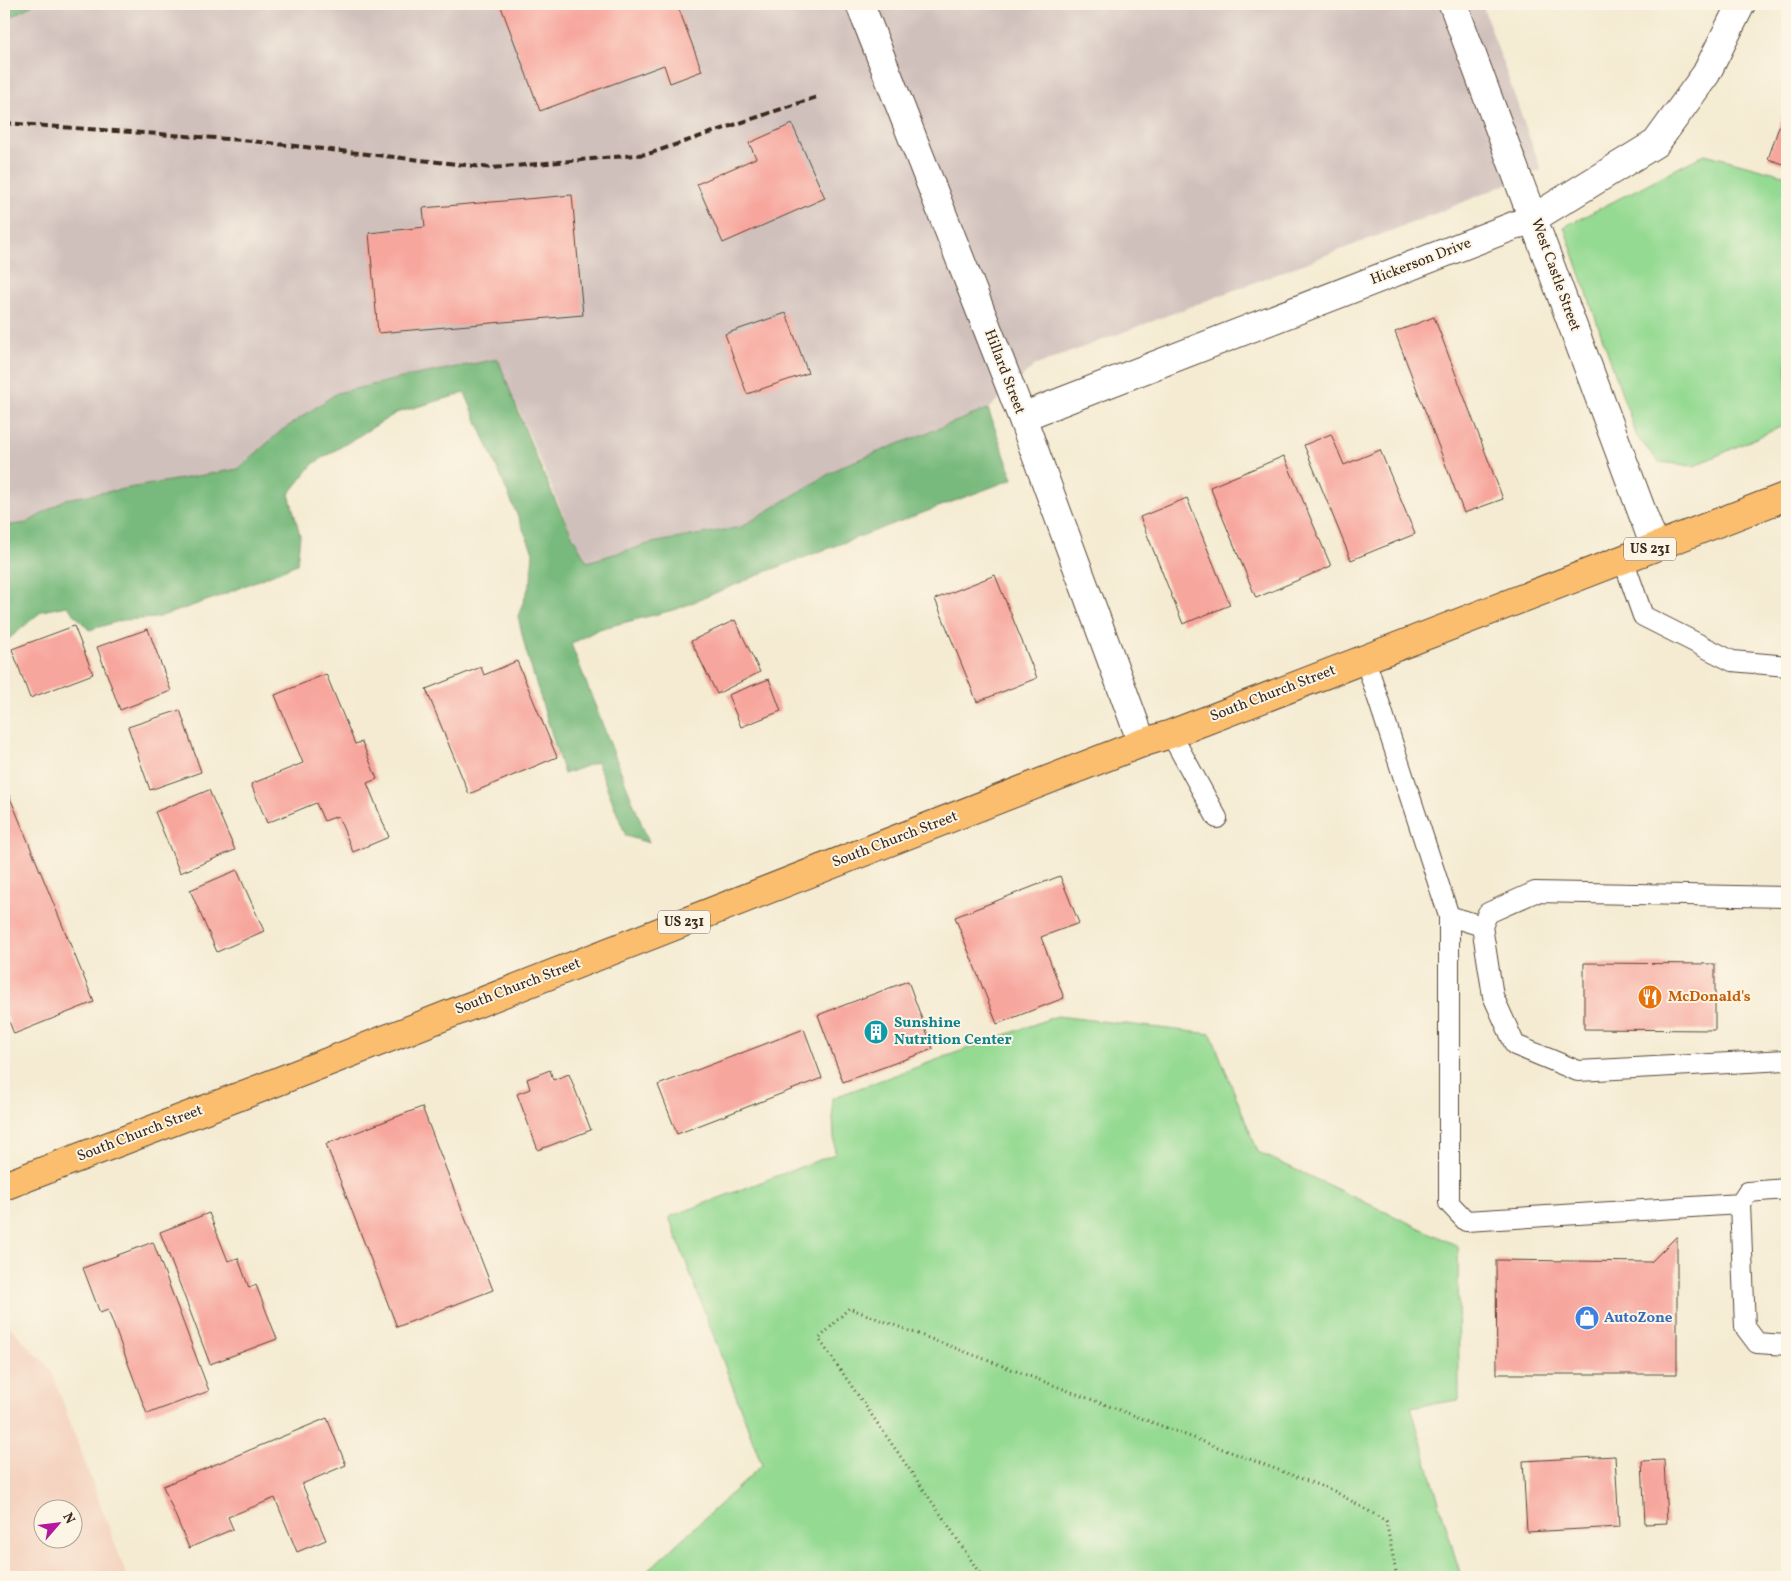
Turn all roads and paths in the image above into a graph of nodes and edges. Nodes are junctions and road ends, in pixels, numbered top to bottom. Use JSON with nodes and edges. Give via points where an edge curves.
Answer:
{"nodes":[{"id":1,"x":860,"y":4,"type":"edge"},
{"id":2,"x":1453,"y":4,"type":"edge"},
{"id":3,"x":1740,"y":4,"type":"edge"},
{"id":4,"x":1534,"y":218,"type":"junction"},
{"id":5,"x":1022,"y":417,"type":"junction"},
{"id":6,"x":1787,"y":496,"type":"edge"},
{"id":7,"x":1655,"y":547,"type":"junction"},
{"id":8,"x":1623,"y":560,"type":"junction"},
{"id":9,"x":1365,"y":659,"type":"junction"},
{"id":10,"x":1787,"y":666,"type":"edge"},
{"id":11,"x":1171,"y":734,"type":"junction"},
{"id":12,"x":1142,"y":743,"type":"junction"},
{"id":13,"x":1217,"y":818,"type":"dead end"},
{"id":14,"x":1787,"y":897,"type":"edge"},
{"id":15,"x":1449,"y":916,"type":"junction"},
{"id":16,"x":1482,"y":926,"type":"junction"},
{"id":17,"x":1787,"y":1060,"type":"edge"},
{"id":18,"x":4,"y":1186,"type":"edge"},
{"id":19,"x":1787,"y":1189,"type":"edge"},
{"id":20,"x":1740,"y":1204,"type":"junction"},
{"id":21,"x":1787,"y":1344,"type":"edge"},
{"id":22,"x":982,"y":1577,"type":"edge"},
{"id":23,"x":1397,"y":1577,"type":"edge"}],
"edges":[{"from":1,"to":5,"type":"street","name":"Hillard Street"},
{"from":2,"to":4,"type":"street","name":"West Castle Street"},
{"from":3,"to":4,"type":"street","name":"Hickerson Drive","via":[[1706,74],[1656,143]]},
{"from":4,"to":5,"type":"street","name":"Hickerson Drive"},
{"from":4,"to":7,"type":"street","name":"West Castle Street"},
{"from":5,"to":12,"type":"street","name":"Hillard Street"},
{"from":6,"to":7,"type":"main road","name":"South Church Street","number":"US 231"},
{"from":7,"to":8,"type":"main road","name":"South Church Street","number":"US 231"},
{"from":8,"to":9,"type":"main road","name":"South Church Street","number":"US 231"},
{"from":8,"to":10,"type":"lane","via":[[1643,616],[1732,661]]},
{"from":9,"to":11,"type":"main road","name":"South Church Street","number":"US 231"},
{"from":9,"to":15,"type":"lane"},
{"from":11,"to":12,"type":"main road","name":"South Church Street","number":"US 231"},
{"from":11,"to":13,"type":"lane"},
{"from":12,"to":18,"type":"main road","name":"South Church Street","number":"US 231"},
{"from":14,"to":16,"type":"lane","via":[[1535,892],[1488,913]]},
{"from":15,"to":16,"type":"lane"},
{"from":15,"to":20,"type":"lane","via":[[1449,1203],[1466,1221]]},
{"from":16,"to":17,"type":"lane","via":[[1494,996],[1515,1044],[1578,1071]]},
{"from":19,"to":20,"type":"lane","via":[[1748,1192]]},
{"from":20,"to":21,"type":"lane","via":[[1745,1327],[1757,1343]]},
{"from":22,"to":23,"type":"path","via":[[819,1339],[849,1308],[1334,1491],[1386,1521]]}]}
